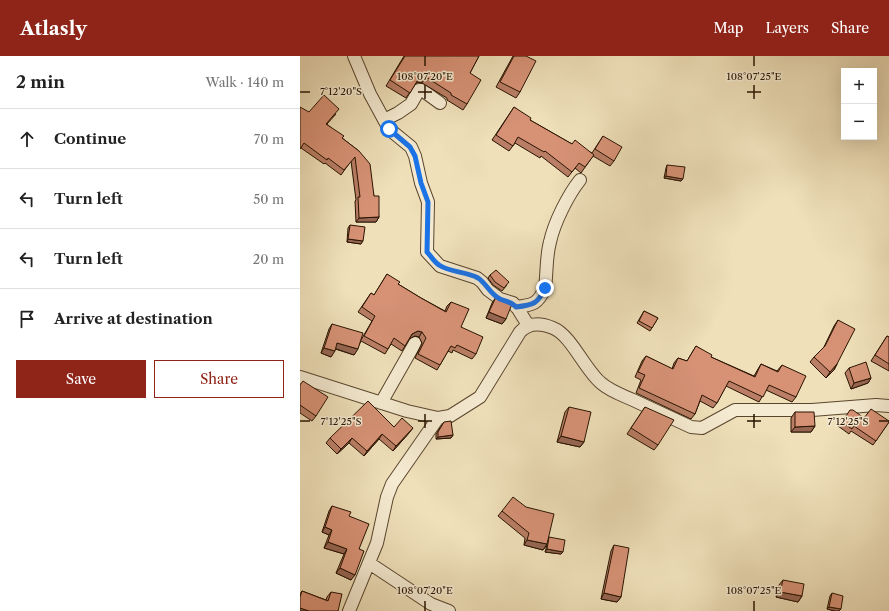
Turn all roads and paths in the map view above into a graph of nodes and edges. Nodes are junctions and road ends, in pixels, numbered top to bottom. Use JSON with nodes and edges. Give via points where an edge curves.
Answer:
{"nodes":[{"id":1,"x":354,"y":56,"type":"edge"},
{"id":2,"x":440,"y":102,"type":"dead end"},
{"id":3,"x":384,"y":120,"type":"junction"},
{"id":4,"x":580,"y":180,"type":"dead end"},
{"id":5,"x":516,"y":307,"type":"junction"},
{"id":6,"x":528,"y":325,"type":"junction"},
{"id":7,"x":414,"y":343,"type":"dead end"},
{"id":8,"x":300,"y":377,"type":"edge"},
{"id":9,"x":381,"y":403,"type":"junction"},
{"id":10,"x":889,"y":406,"type":"edge"},
{"id":11,"x":438,"y":418,"type":"junction"},
{"id":12,"x":369,"y":563,"type":"junction"},
{"id":13,"x":349,"y":611,"type":"edge"},
{"id":14,"x":449,"y":611,"type":"edge"}],
"edges":[{"from":1,"to":3,"type":"street"},
{"from":2,"to":3,"type":"street","via":[[419,90],[411,104]]},
{"from":3,"to":5,"type":"street","via":[[389,129],[410,147],[415,156],[428,202],[427,252],[440,266],[477,278],[500,299],[513,303]]},
{"from":4,"to":5,"type":"street","via":[[573,189],[550,242],[542,296],[531,305]]},
{"from":5,"to":6,"type":"street"},
{"from":6,"to":10,"type":"street","via":[[542,324],[558,330],[606,388],[694,428],[702,428],[736,410]]},
{"from":6,"to":11,"type":"street","via":[[520,332],[480,397],[450,416]]},
{"from":7,"to":9,"type":"street"},
{"from":8,"to":9,"type":"street"},
{"from":9,"to":11,"type":"street"},
{"from":11,"to":12,"type":"street","via":[[392,484],[377,543]]},
{"from":12,"to":13,"type":"street"},
{"from":12,"to":14,"type":"street","via":[[431,604]]}]}
